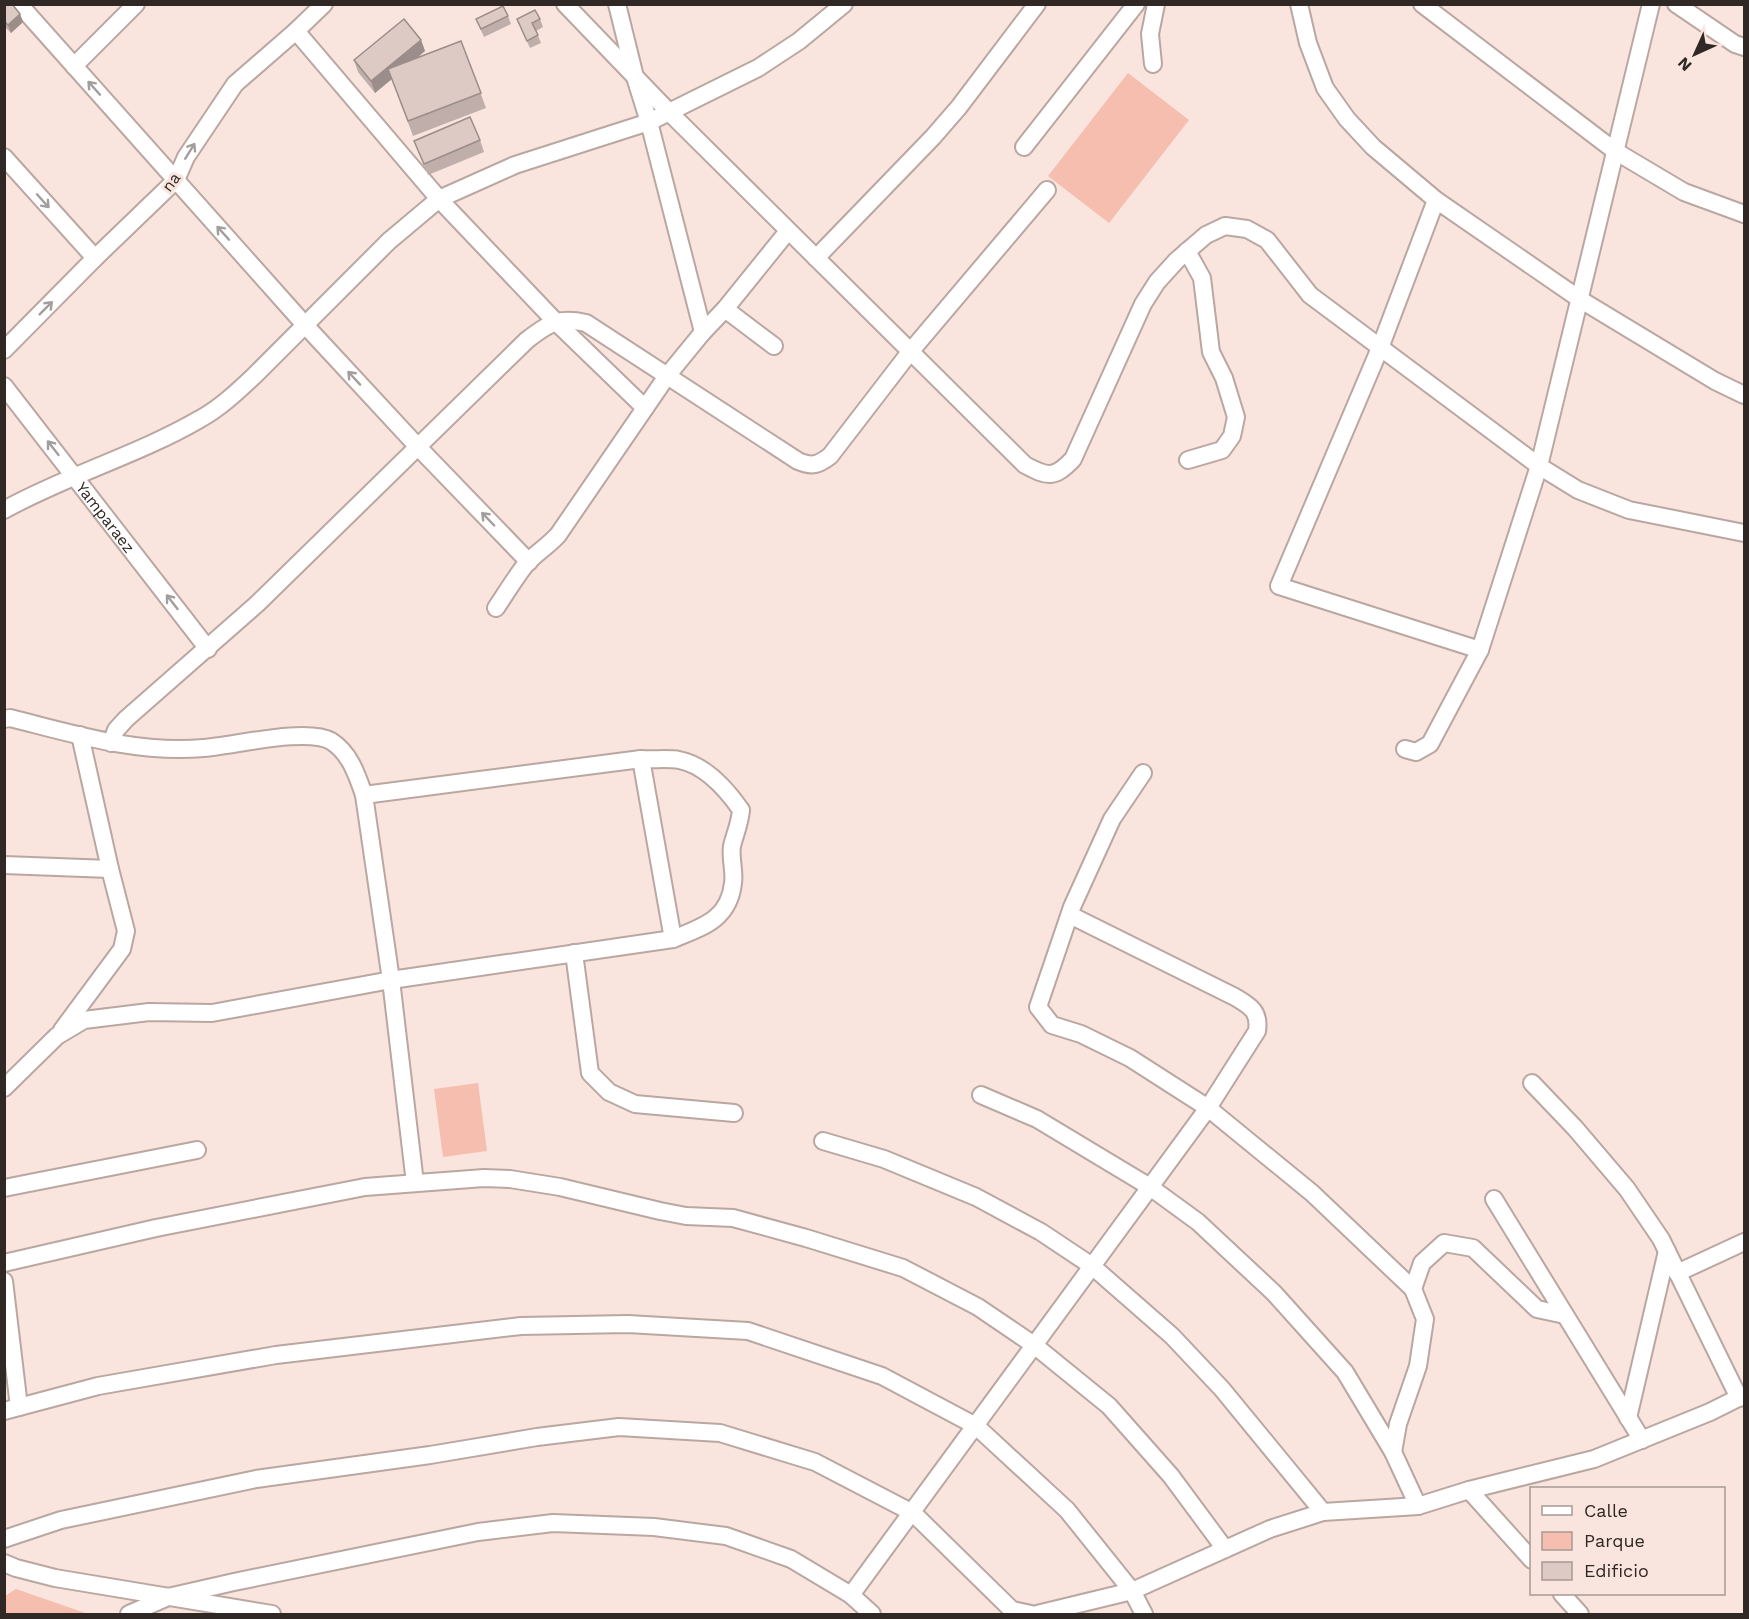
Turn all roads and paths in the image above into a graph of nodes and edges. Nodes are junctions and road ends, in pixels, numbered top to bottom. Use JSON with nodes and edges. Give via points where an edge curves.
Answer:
{"nodes":[{"id":1,"x":19,"y":4,"type":"edge"},
{"id":2,"x":135,"y":4,"type":"edge"},
{"id":3,"x":324,"y":4,"type":"edge"},
{"id":4,"x":565,"y":4,"type":"edge"},
{"id":5,"x":844,"y":4,"type":"edge"},
{"id":6,"x":1037,"y":4,"type":"edge"},
{"id":7,"x":1136,"y":4,"type":"edge"},
{"id":8,"x":1156,"y":4,"type":"edge"},
{"id":9,"x":1299,"y":4,"type":"edge"},
{"id":10,"x":1422,"y":4,"type":"edge"},
{"id":11,"x":1651,"y":4,"type":"edge"},
{"id":12,"x":1676,"y":4,"type":"edge"},
{"id":13,"x":623,"y":6,"type":"edge"},
{"id":14,"x":296,"y":31,"type":"junction"},
{"id":15,"x":1744,"y":47,"type":"edge"},
{"id":16,"x":1153,"y":64,"type":"dead end"},
{"id":17,"x":74,"y":66,"type":"junction"},
{"id":18,"x":635,"y":77,"type":"junction"},
{"id":19,"x":669,"y":112,"type":"junction"},
{"id":20,"x":649,"y":122,"type":"junction"},
{"id":21,"x":1024,"y":147,"type":"dead end"},
{"id":22,"x":1615,"y":151,"type":"junction"},
{"id":23,"x":4,"y":157,"type":"edge"},
{"id":24,"x":176,"y":180,"type":"junction"},
{"id":25,"x":1047,"y":190,"type":"dead end"},
{"id":26,"x":439,"y":199,"type":"junction"},
{"id":27,"x":1436,"y":200,"type":"junction"},
{"id":28,"x":1744,"y":214,"type":"edge"},
{"id":29,"x":788,"y":231,"type":"junction"},
{"id":30,"x":1187,"y":251,"type":"junction"},
{"id":31,"x":95,"y":258,"type":"junction"},
{"id":32,"x":816,"y":258,"type":"junction"},
{"id":33,"x":1581,"y":300,"type":"junction"},
{"id":34,"x":725,"y":309,"type":"junction"},
{"id":35,"x":555,"y":321,"type":"junction"},
{"id":36,"x":305,"y":325,"type":"junction"},
{"id":37,"x":703,"y":332,"type":"junction"},
{"id":38,"x":774,"y":346,"type":"dead end"},
{"id":39,"x":1380,"y":348,"type":"junction"},
{"id":40,"x":4,"y":350,"type":"edge"},
{"id":41,"x":910,"y":352,"type":"junction"},
{"id":42,"x":667,"y":376,"type":"junction"},
{"id":43,"x":4,"y":386,"type":"edge"},
{"id":44,"x":1744,"y":395,"type":"edge"},
{"id":45,"x":645,"y":408,"type":"junction"},
{"id":46,"x":419,"y":447,"type":"junction"},
{"id":47,"x":1188,"y":460,"type":"dead end"},
{"id":48,"x":1539,"y":466,"type":"junction"},
{"id":49,"x":75,"y":477,"type":"junction"},
{"id":50,"x":4,"y":510,"type":"edge"},
{"id":51,"x":1744,"y":533,"type":"edge"},
{"id":52,"x":529,"y":561,"type":"junction"},
{"id":53,"x":495,"y":608,"type":"dead end"},
{"id":54,"x":208,"y":649,"type":"junction"},
{"id":55,"x":1480,"y":650,"type":"junction"},
{"id":56,"x":4,"y":719,"type":"edge"},
{"id":57,"x":80,"y":735,"type":"junction"},
{"id":58,"x":111,"y":743,"type":"junction"},
{"id":59,"x":1405,"y":749,"type":"dead end"},
{"id":60,"x":641,"y":759,"type":"junction"},
{"id":61,"x":1143,"y":773,"type":"dead end"},
{"id":62,"x":364,"y":795,"type":"junction"},
{"id":63,"x":4,"y":865,"type":"edge"},
{"id":64,"x":110,"y":868,"type":"junction"},
{"id":65,"x":1070,"y":915,"type":"junction"},
{"id":66,"x":672,"y":939,"type":"junction"},
{"id":67,"x":574,"y":953,"type":"junction"},
{"id":68,"x":391,"y":981,"type":"junction"},
{"id":69,"x":57,"y":1036,"type":"junction"},
{"id":70,"x":1532,"y":1083,"type":"dead end"},
{"id":71,"x":4,"y":1088,"type":"edge"},
{"id":72,"x":981,"y":1095,"type":"dead end"},
{"id":73,"x":1208,"y":1108,"type":"junction"},
{"id":74,"x":734,"y":1113,"type":"dead end"},
{"id":75,"x":823,"y":1141,"type":"dead end"},
{"id":76,"x":197,"y":1150,"type":"dead end"},
{"id":77,"x":416,"y":1184,"type":"junction"},
{"id":78,"x":1150,"y":1187,"type":"junction"},
{"id":79,"x":4,"y":1188,"type":"edge"},
{"id":80,"x":1494,"y":1200,"type":"dead end"},
{"id":81,"x":1744,"y":1242,"type":"edge"},
{"id":82,"x":1667,"y":1251,"type":"junction"},
{"id":83,"x":4,"y":1263,"type":"edge"},
{"id":84,"x":1092,"y":1266,"type":"junction"},
{"id":85,"x":1677,"y":1273,"type":"junction"},
{"id":86,"x":4,"y":1281,"type":"edge"},
{"id":87,"x":1413,"y":1289,"type":"junction"},
{"id":88,"x":1565,"y":1315,"type":"junction"},
{"id":89,"x":1034,"y":1345,"type":"junction"},
{"id":90,"x":1742,"y":1397,"type":"edge"},
{"id":91,"x":12,"y":1409,"type":"edge"},
{"id":92,"x":1628,"y":1418,"type":"junction"},
{"id":93,"x":976,"y":1426,"type":"junction"},
{"id":94,"x":1642,"y":1440,"type":"junction"},
{"id":95,"x":1393,"y":1452,"type":"junction"},
{"id":96,"x":1469,"y":1491,"type":"junction"},
{"id":97,"x":1418,"y":1506,"type":"junction"},
{"id":98,"x":913,"y":1512,"type":"junction"},
{"id":99,"x":1323,"y":1512,"type":"junction"},
{"id":100,"x":4,"y":1539,"type":"edge"},
{"id":101,"x":1225,"y":1549,"type":"junction"},
{"id":102,"x":1530,"y":1558,"type":"edge"},
{"id":103,"x":4,"y":1563,"type":"edge"},
{"id":104,"x":1132,"y":1591,"type":"junction"},
{"id":105,"x":851,"y":1595,"type":"junction"},
{"id":106,"x":1564,"y":1595,"type":"edge"},
{"id":107,"x":168,"y":1597,"type":"junction"},
{"id":108,"x":129,"y":1614,"type":"edge"},
{"id":109,"x":272,"y":1614,"type":"edge"},
{"id":110,"x":872,"y":1614,"type":"edge"},
{"id":111,"x":1031,"y":1614,"type":"edge"},
{"id":112,"x":1037,"y":1614,"type":"edge"},
{"id":113,"x":1144,"y":1614,"type":"edge"},
{"id":114,"x":1580,"y":1614,"type":"edge"}],
"edges":[{"from":1,"to":17,"type":"street"},
{"from":2,"to":17,"type":"street"},
{"from":3,"to":14,"type":"street","name":"na"},
{"from":4,"to":18,"type":"street"},
{"from":5,"to":19,"type":"street","via":[[800,41],[758,68]]},
{"from":6,"to":32,"type":"street","via":[[933,137]]},
{"from":7,"to":21,"type":"street"},
{"from":8,"to":16,"type":"street","via":[[1150,34]]},
{"from":9,"to":27,"type":"street","via":[[1325,88],[1373,147]]},
{"from":10,"to":22,"type":"street"},
{"from":11,"to":22,"type":"street"},
{"from":12,"to":15,"type":"street"},
{"from":13,"to":18,"type":"street"},
{"from":24,"to":14,"type":"street","name":"na","one_way":true,"via":[[186,157],[235,84]]},
{"from":14,"to":26,"type":"street"},
{"from":24,"to":17,"type":"street","one_way":true},
{"from":18,"to":19,"type":"street"},
{"from":18,"to":20,"type":"street"},
{"from":19,"to":20,"type":"street"},
{"from":19,"to":29,"type":"street"},
{"from":20,"to":26,"type":"street","via":[[515,165]]},
{"from":20,"to":37,"type":"street"},
{"from":22,"to":28,"type":"street","via":[[1684,192]]},
{"from":22,"to":33,"type":"street"},
{"from":23,"to":31,"type":"street","one_way":true},
{"from":24,"to":31,"type":"street","name":"na"},
{"from":36,"to":24,"type":"street","one_way":true},
{"from":25,"to":41,"type":"street"},
{"from":26,"to":35,"type":"street"},
{"from":26,"to":36,"type":"street","via":[[388,241]]},
{"from":27,"to":33,"type":"street"},
{"from":27,"to":39,"type":"street"},
{"from":29,"to":32,"type":"street"},
{"from":29,"to":34,"type":"street"},
{"from":30,"to":39,"type":"street","via":[[1225,226],[1247,229],[1267,240],[1310,294]]},
{"from":30,"to":41,"type":"street","via":[[1157,282],[1143,304],[1073,459],[1062,471],[1041,474],[1025,465]]},
{"from":30,"to":47,"type":"street","via":[[1202,278],[1211,352],[1236,417],[1232,436],[1222,450]]},
{"from":40,"to":31,"type":"street","name":"na","one_way":true},
{"from":32,"to":41,"type":"street"},
{"from":33,"to":44,"type":"street"},
{"from":33,"to":48,"type":"street"},
{"from":34,"to":37,"type":"street"},
{"from":34,"to":38,"type":"street"},
{"from":35,"to":42,"type":"street","via":[[586,323]]},
{"from":35,"to":45,"type":"street"},
{"from":35,"to":46,"type":"street","via":[[527,340]]},
{"from":46,"to":36,"type":"street","one_way":true},
{"from":36,"to":49,"type":"street","via":[[231,397],[201,419]]},
{"from":37,"to":42,"type":"street"},
{"from":39,"to":48,"type":"street"},
{"from":39,"to":55,"type":"street","via":[[1279,586]]},
{"from":41,"to":42,"type":"street","via":[[830,456],[809,466]]},
{"from":42,"to":45,"type":"street"},
{"from":49,"to":43,"type":"street","name":"Yamparaez","one_way":true},
{"from":45,"to":52,"type":"street","via":[[558,535]]},
{"from":52,"to":46,"type":"street","one_way":true},
{"from":46,"to":54,"type":"street"},
{"from":48,"to":51,"type":"street","via":[[1578,490],[1629,510]]},
{"from":48,"to":55,"type":"street"},
{"from":49,"to":50,"type":"street"},
{"from":54,"to":49,"type":"street","name":"Yamparaez","one_way":true},
{"from":52,"to":53,"type":"street"},
{"from":54,"to":58,"type":"street","via":[[126,719]]},
{"from":55,"to":59,"type":"street","via":[[1430,744],[1416,752]]},
{"from":56,"to":57,"type":"street"},
{"from":57,"to":58,"type":"street"},
{"from":57,"to":64,"type":"street"},
{"from":58,"to":62,"type":"street","via":[[156,750],[304,735],[330,741],[342,752],[354,767]]},
{"from":60,"to":62,"type":"street"},
{"from":60,"to":66,"type":"street"},
{"from":60,"to":66,"type":"street","via":[[680,760],[702,770],[731,795],[741,810],[732,847],[734,883],[726,908],[710,924]]},
{"from":61,"to":65,"type":"street","via":[[1112,819]]},
{"from":62,"to":68,"type":"street"},
{"from":63,"to":64,"type":"street"},
{"from":64,"to":69,"type":"street","via":[[126,931],[122,949]]},
{"from":65,"to":73,"type":"street","via":[[1038,1007],[1052,1025],[1081,1034],[1130,1058]]},
{"from":65,"to":73,"type":"street","via":[[1251,1007],[1258,1020],[1257,1031]]},
{"from":66,"to":67,"type":"street"},
{"from":67,"to":68,"type":"street"},
{"from":67,"to":74,"type":"street","via":[[590,1073],[602,1086],[635,1104]]},
{"from":68,"to":69,"type":"street","via":[[212,1013],[149,1012],[84,1020]]},
{"from":68,"to":77,"type":"street"},
{"from":69,"to":71,"type":"street"},
{"from":70,"to":82,"type":"street","via":[[1627,1189]]},
{"from":72,"to":78,"type":"street","via":[[1037,1119]]},
{"from":73,"to":78,"type":"street"},
{"from":73,"to":87,"type":"street","via":[[1312,1193]]},
{"from":75,"to":84,"type":"street","via":[[884,1160],[976,1197],[1041,1232]]},
{"from":76,"to":79,"type":"street"},
{"from":77,"to":83,"type":"street","via":[[365,1187],[318,1196]]},
{"from":77,"to":89,"type":"street","via":[[510,1179],[660,1211],[733,1218],[903,1268],[978,1307]]},
{"from":78,"to":84,"type":"street"},
{"from":78,"to":95,"type":"street","via":[[1198,1222],[1312,1334],[1345,1371]]},
{"from":80,"to":88,"type":"street"},
{"from":81,"to":85,"type":"street"},
{"from":82,"to":85,"type":"street"},
{"from":82,"to":92,"type":"street"},
{"from":84,"to":89,"type":"street"},
{"from":84,"to":99,"type":"street","via":[[1172,1336],[1222,1389]]},
{"from":85,"to":90,"type":"street"},
{"from":86,"to":91,"type":"street"},
{"from":87,"to":88,"type":"street","via":[[1422,1263],[1444,1243],[1473,1248],[1537,1309]]},
{"from":87,"to":95,"type":"street","via":[[1425,1319],[1418,1366],[1398,1424]]},
{"from":88,"to":92,"type":"street"},
{"from":89,"to":93,"type":"street"},
{"from":89,"to":101,"type":"street","via":[[1109,1406],[1170,1476]]},
{"from":90,"to":94,"type":"street"},
{"from":91,"to":93,"type":"street","via":[[98,1386],[276,1355],[521,1326],[628,1324],[748,1331],[882,1376]]},
{"from":92,"to":94,"type":"street"},
{"from":93,"to":98,"type":"street"},
{"from":93,"to":104,"type":"street","via":[[1067,1510]]},
{"from":94,"to":96,"type":"street","via":[[1594,1459]]},
{"from":95,"to":97,"type":"street"},
{"from":96,"to":97,"type":"street"},
{"from":96,"to":102,"type":"street"},
{"from":97,"to":99,"type":"street"},
{"from":98,"to":100,"type":"street","via":[[815,1462],[720,1433],[619,1427],[256,1479],[61,1520]]},
{"from":98,"to":105,"type":"street"},
{"from":98,"to":111,"type":"street","via":[[1012,1610]]},
{"from":99,"to":101,"type":"street"},
{"from":101,"to":104,"type":"street"},
{"from":103,"to":107,"type":"street","via":[[55,1578]]},
{"from":104,"to":112,"type":"street"},
{"from":104,"to":113,"type":"street"},
{"from":105,"to":107,"type":"street","via":[[791,1559],[726,1536],[654,1527],[553,1523],[478,1532]]},
{"from":105,"to":110,"type":"street"},
{"from":106,"to":114,"type":"street"},
{"from":107,"to":108,"type":"street"},
{"from":107,"to":109,"type":"street"}]}
